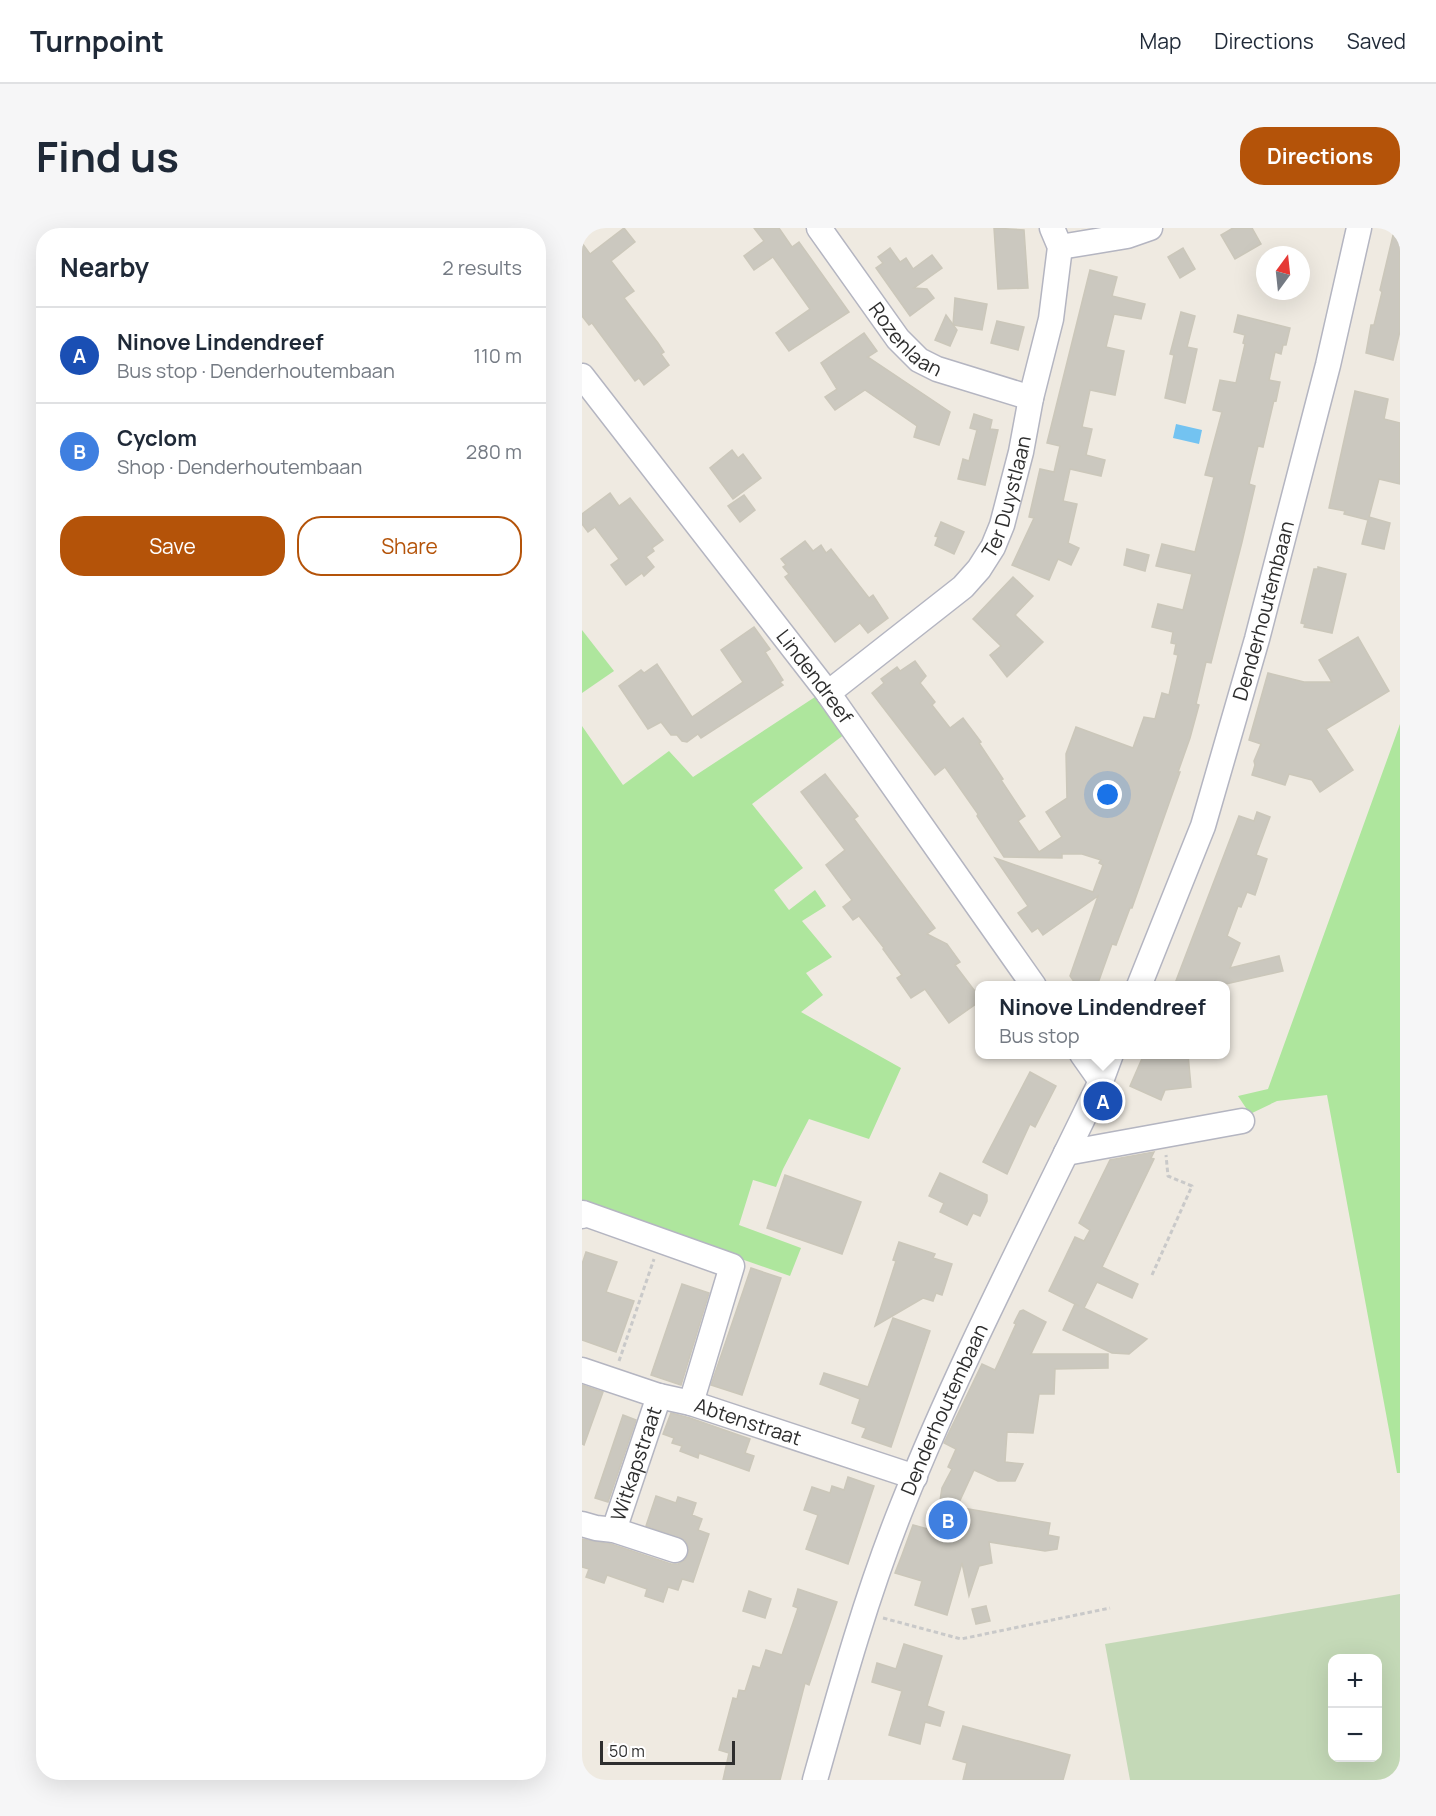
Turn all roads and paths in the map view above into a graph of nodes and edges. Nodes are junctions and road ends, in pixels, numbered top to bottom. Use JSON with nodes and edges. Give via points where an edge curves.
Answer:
{"nodes":[{"id":1,"x":819,"y":228,"type":"edge"},
{"id":2,"x":1149,"y":228,"type":"edge"},
{"id":3,"x":1359,"y":228,"type":"edge"},
{"id":4,"x":1056,"y":237,"type":"edge"},
{"id":5,"x":582,"y":376,"type":"edge"},
{"id":6,"x":1031,"y":398,"type":"junction"},
{"id":7,"x":828,"y":693,"type":"junction"},
{"id":8,"x":1030,"y":981,"type":"edge"},
{"id":9,"x":1141,"y":981,"type":"edge"},
{"id":10,"x":1086,"y":1059,"type":"edge"},
{"id":11,"x":1109,"y":1059,"type":"edge"},
{"id":12,"x":1101,"y":1081,"type":"junction"},
{"id":13,"x":1242,"y":1121,"type":"dead end"},
{"id":14,"x":1164,"y":1135,"type":"junction"},
{"id":15,"x":1066,"y":1153,"type":"junction"},
{"id":16,"x":583,"y":1214,"type":"edge"},
{"id":17,"x":661,"y":1240,"type":"junction"},
{"id":18,"x":1152,"y":1275,"type":"dead end"},
{"id":19,"x":582,"y":1370,"type":"edge"},
{"id":20,"x":613,"y":1379,"type":"junction"},
{"id":21,"x":659,"y":1396,"type":"junction"},
{"id":22,"x":691,"y":1403,"type":"junction"},
{"id":23,"x":915,"y":1477,"type":"junction"},
{"id":24,"x":582,"y":1524,"type":"edge"},
{"id":25,"x":614,"y":1530,"type":"junction"},
{"id":26,"x":675,"y":1550,"type":"dead end"},
{"id":27,"x":1110,"y":1608,"type":"dead end"},
{"id":28,"x":864,"y":1612,"type":"junction"},
{"id":29,"x":815,"y":1780,"type":"edge"}],
"edges":[{"from":1,"to":6,"type":"street","name":"Rozenlaan","via":[[898,339],[919,360]]},
{"from":2,"to":4,"type":"street","via":[[1127,236]]},
{"from":3,"to":9,"type":"street","name":"Denderhoutembaan","via":[[1254,650],[1203,826]]},
{"from":4,"to":6,"type":"street","name":"Ter Duystlaan","via":[[1052,319]]},
{"from":5,"to":7,"type":"street","name":"Lindendreef"},
{"from":6,"to":7,"type":"street","name":"Ter Duystlaan","via":[[1002,525],[979,569],[944,604]]},
{"from":7,"to":8,"type":"street","name":"Lindendreef"},
{"from":10,"to":12,"type":"street"},
{"from":11,"to":12,"type":"street","name":"Denderhoutembaan"},
{"from":12,"to":15,"type":"street","name":"Denderhoutembaan"},
{"from":13,"to":14,"type":"street"},
{"from":14,"to":15,"type":"street"},
{"from":14,"to":18,"type":"path","via":[[1168,1176],[1192,1186]]},
{"from":15,"to":23,"type":"street","name":"Denderhoutembaan"},
{"from":16,"to":17,"type":"street"},
{"from":17,"to":20,"type":"path"},
{"from":17,"to":22,"type":"street","via":[[732,1266]]},
{"from":19,"to":20,"type":"street","name":"Abtenstraat"},
{"from":20,"to":21,"type":"street","name":"Abtenstraat"},
{"from":21,"to":22,"type":"street","name":"Abtenstraat"},
{"from":21,"to":25,"type":"street","name":"Witkapstraat"},
{"from":22,"to":23,"type":"street","name":"Abtenstraat"},
{"from":23,"to":28,"type":"street","name":"Denderhoutembaan"},
{"from":24,"to":25,"type":"street","name":"Witkapstraat"},
{"from":25,"to":26,"type":"street","name":"Witkapstraat"},
{"from":27,"to":28,"type":"path","via":[[961,1640]]},
{"from":28,"to":29,"type":"street","name":"Denderhoutembaan"}]}
